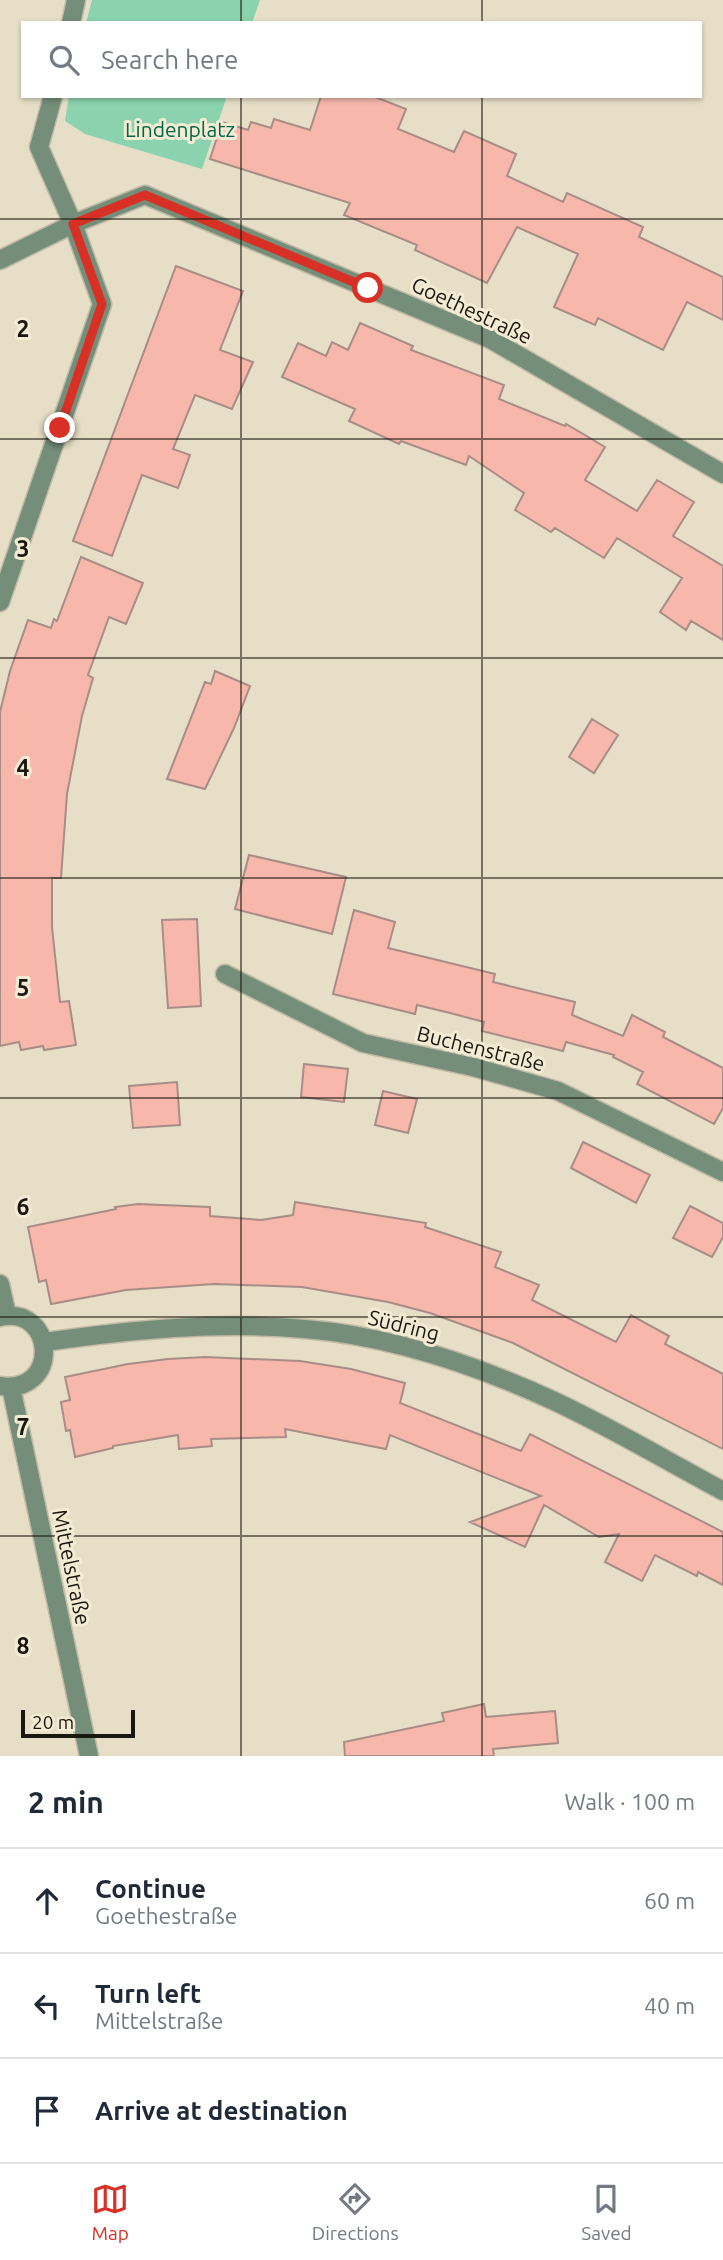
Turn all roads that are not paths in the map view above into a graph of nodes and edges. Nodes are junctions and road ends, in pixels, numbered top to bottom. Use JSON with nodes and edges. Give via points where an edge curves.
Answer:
{"nodes":[{"id":1,"x":76,"y":0,"type":"edge"},
{"id":2,"x":71,"y":21,"type":"edge"},
{"id":3,"x":52,"y":98,"type":"edge"},
{"id":4,"x":73,"y":224,"type":"junction"},
{"id":5,"x":0,"y":260,"type":"edge"},
{"id":6,"x":723,"y":474,"type":"edge"},
{"id":7,"x":0,"y":602,"type":"edge"},
{"id":8,"x":225,"y":974,"type":"dead end"},
{"id":9,"x":723,"y":1172,"type":"edge"},
{"id":10,"x":0,"y":1284,"type":"edge"},
{"id":11,"x":4,"y":1316,"type":"edge"},
{"id":12,"x":45,"y":1342,"type":"junction"},
{"id":13,"x":6,"y":1386,"type":"edge"},
{"id":14,"x":723,"y":1491,"type":"edge"},
{"id":15,"x":89,"y":1756,"type":"edge"}],
"edges":[{"from":1,"to":2,"type":"street"},
{"from":3,"to":4,"type":"street","via":[[39,147]]},
{"from":4,"to":5,"type":"street","name":"Goethestraße"},
{"from":4,"to":6,"type":"street","name":"Goethestraße","via":[[145,195],[489,339]]},
{"from":4,"to":7,"type":"street","via":[[102,304]]},
{"from":8,"to":9,"type":"street","name":"Buchenstraße","via":[[363,1043],[558,1091]]},
{"from":10,"to":11,"type":"street"},
{"from":11,"to":12,"type":"street","via":[[28,1321]]},
{"from":12,"to":13,"type":"street","name":"Mittelstraße","via":[[38,1373]]},
{"from":12,"to":14,"type":"street","name":"Südring","via":[[209,1326],[304,1329],[366,1338],[489,1374],[555,1401]]},
{"from":13,"to":15,"type":"street","name":"Mittelstraße"}]}
